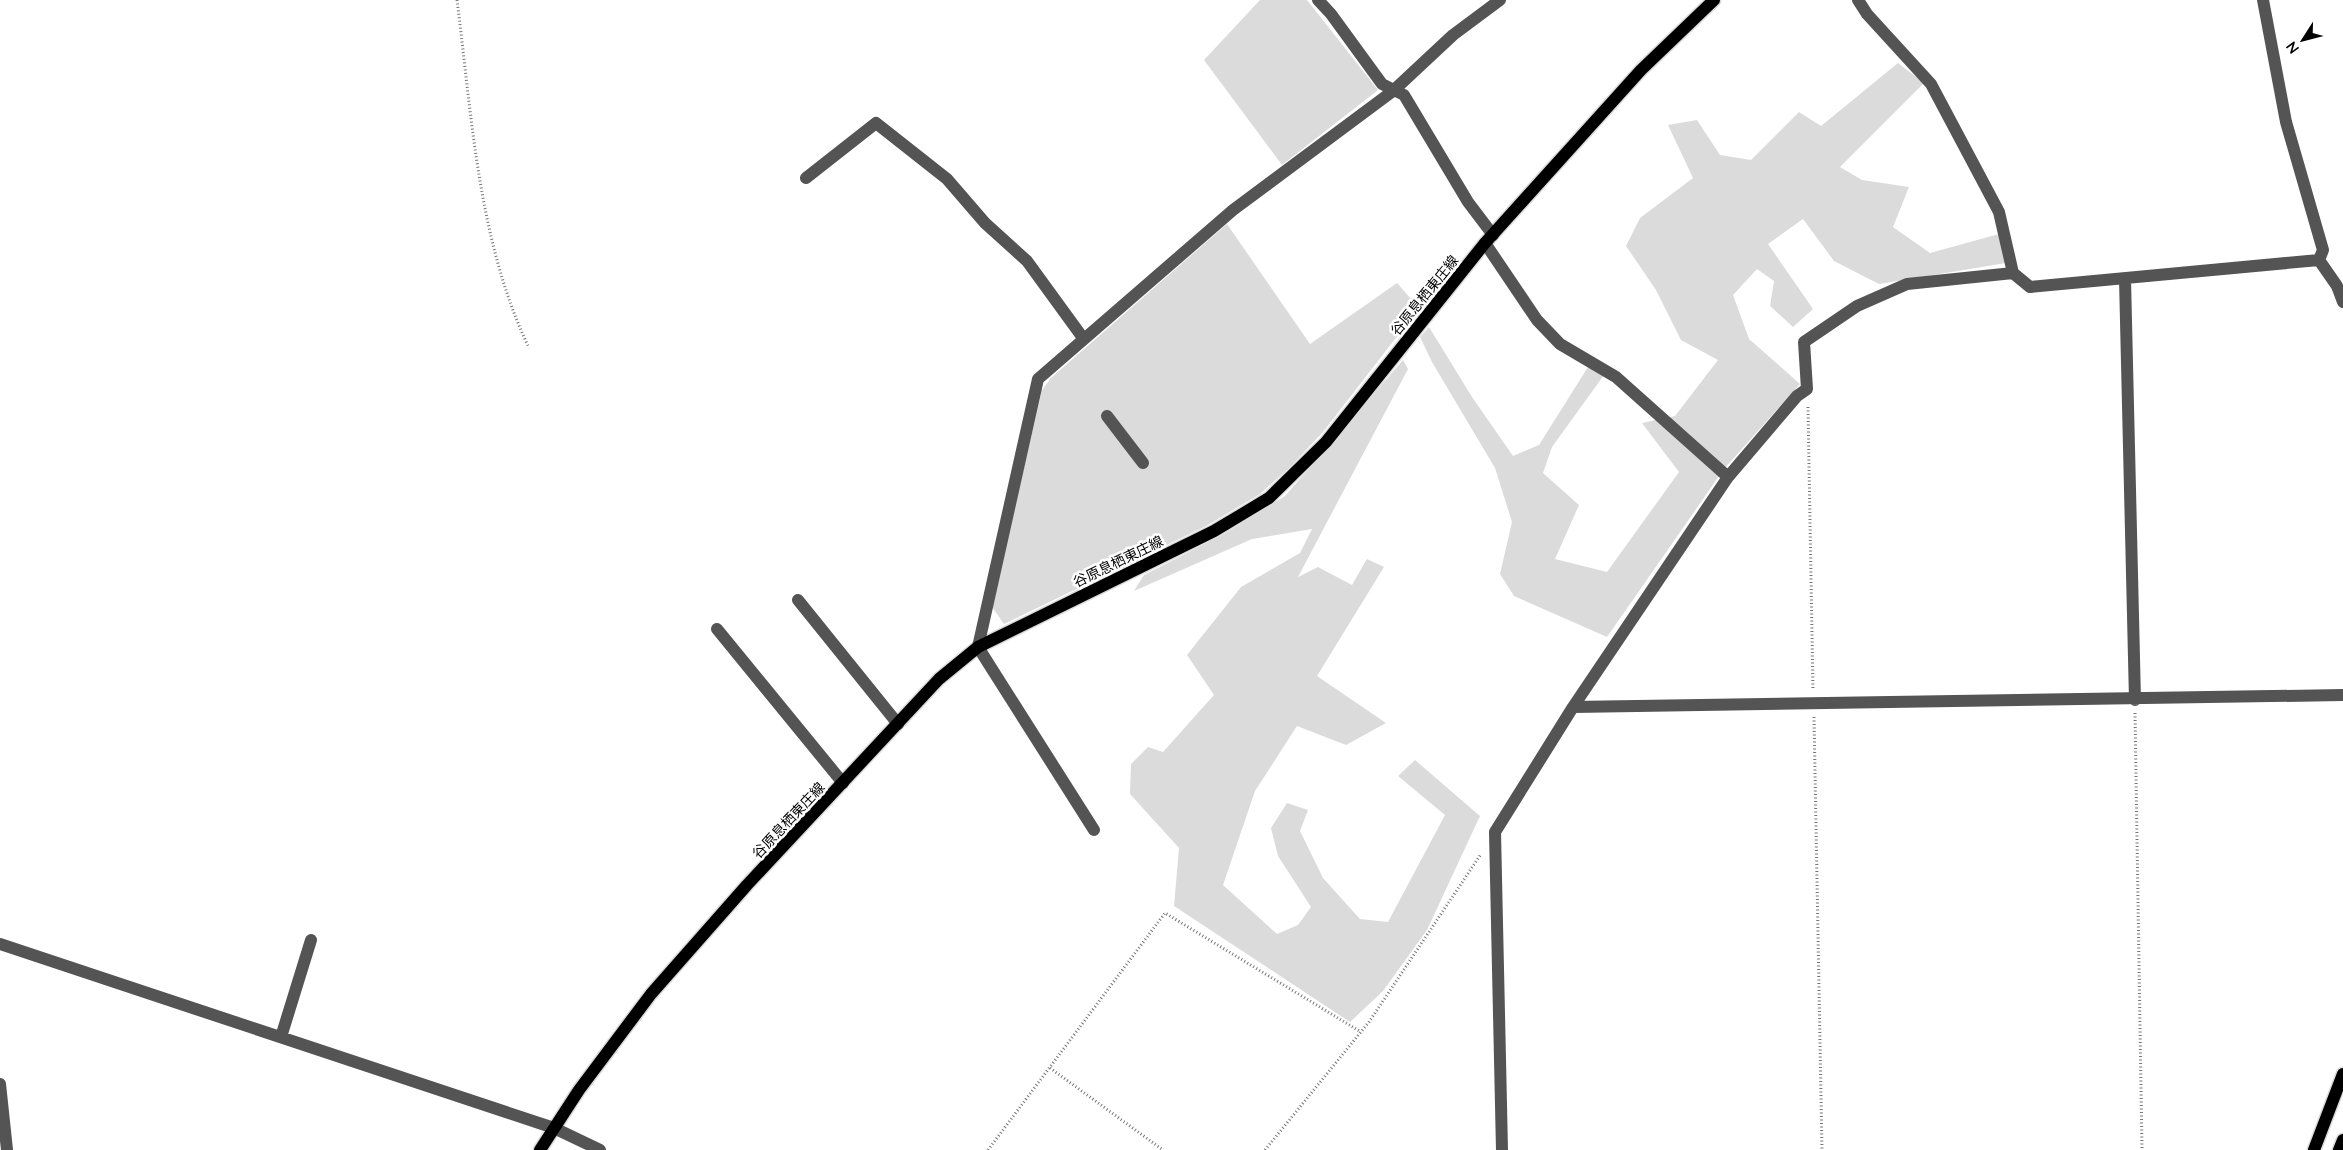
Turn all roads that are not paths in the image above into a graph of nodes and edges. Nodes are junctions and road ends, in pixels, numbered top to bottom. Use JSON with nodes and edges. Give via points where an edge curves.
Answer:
{"nodes":[{"id":1,"x":1318,"y":0,"type":"edge"},
{"id":2,"x":1500,"y":0,"type":"edge"},
{"id":3,"x":1714,"y":0,"type":"edge"},
{"id":4,"x":1858,"y":0,"type":"edge"},
{"id":5,"x":2263,"y":0,"type":"edge"},
{"id":6,"x":1393,"y":91,"type":"junction"},
{"id":7,"x":806,"y":178,"type":"dead end"},
{"id":8,"x":1489,"y":239,"type":"junction"},
{"id":9,"x":2319,"y":260,"type":"junction"},
{"id":10,"x":2013,"y":273,"type":"junction"},
{"id":11,"x":2125,"y":279,"type":"junction"},
{"id":12,"x":2343,"y":302,"type":"edge"},
{"id":13,"x":1083,"y":338,"type":"junction"},
{"id":14,"x":1107,"y":416,"type":"dead end"},
{"id":15,"x":1143,"y":463,"type":"dead end"},
{"id":16,"x":1728,"y":477,"type":"junction"},
{"id":17,"x":798,"y":600,"type":"dead end"},
{"id":18,"x":717,"y":629,"type":"dead end"},
{"id":19,"x":978,"y":647,"type":"junction"},
{"id":20,"x":2343,"y":695,"type":"edge"},
{"id":21,"x":2135,"y":700,"type":"junction"},
{"id":22,"x":1573,"y":707,"type":"junction"},
{"id":23,"x":898,"y":724,"type":"junction"},
{"id":24,"x":843,"y":783,"type":"junction"},
{"id":25,"x":1094,"y":830,"type":"dead end"},
{"id":26,"x":311,"y":940,"type":"dead end"},
{"id":27,"x":0,"y":944,"type":"edge"},
{"id":28,"x":281,"y":1037,"type":"junction"},
{"id":29,"x":2343,"y":1074,"type":"edge"},
{"id":30,"x":0,"y":1084,"type":"edge"},
{"id":31,"x":554,"y":1128,"type":"junction"},
{"id":32,"x":2343,"y":1140,"type":"edge"},
{"id":33,"x":7,"y":1150,"type":"edge"},
{"id":34,"x":540,"y":1150,"type":"edge"},
{"id":35,"x":600,"y":1150,"type":"edge"},
{"id":36,"x":1502,"y":1150,"type":"edge"},
{"id":37,"x":2314,"y":1150,"type":"edge"},
{"id":38,"x":2339,"y":1150,"type":"edge"}],
"edges":[{"from":1,"to":6,"type":"street","via":[[1382,84]]},
{"from":2,"to":6,"type":"street","via":[[1453,35]]},
{"from":3,"to":8,"type":"main road","name":"谷原息栖東庄線","via":[[1641,70]]},
{"from":4,"to":10,"type":"street","via":[[1931,84],[1999,212]]},
{"from":5,"to":9,"type":"street","via":[[2286,122],[2323,250]]},
{"from":6,"to":8,"type":"street","via":[[1404,95]]},
{"from":6,"to":13,"type":"street","via":[[1233,210]]},
{"from":7,"to":13,"type":"street","via":[[876,122],[947,180],[985,223],[1027,261]]},
{"from":8,"to":16,"type":"street","via":[[1537,320],[1560,344],[1616,377]]},
{"from":8,"to":19,"type":"main road","name":"谷原息栖東庄線","via":[[1326,442],[1269,498],[1214,531]]},
{"from":9,"to":11,"type":"street"},
{"from":9,"to":12,"type":"street","via":[[2337,286]]},
{"from":10,"to":11,"type":"street","via":[[2030,287]]},
{"from":10,"to":16,"type":"street","via":[[1907,284],[1857,306],[1804,342],[1807,389],[1797,396]]},
{"from":11,"to":21,"type":"street"},
{"from":13,"to":19,"type":"street","via":[[1038,379]]},
{"from":14,"to":15,"type":"street"},
{"from":16,"to":22,"type":"street"},
{"from":17,"to":23,"type":"street"},
{"from":18,"to":24,"type":"street"},
{"from":19,"to":23,"type":"main road","name":"谷原息栖東庄線","via":[[939,679]]},
{"from":19,"to":25,"type":"street"},
{"from":20,"to":21,"type":"street"},
{"from":21,"to":22,"type":"street"},
{"from":22,"to":36,"type":"street","via":[[1496,832]]},
{"from":23,"to":24,"type":"main road","name":"谷原息栖東庄線"},
{"from":24,"to":31,"type":"main road","name":"谷原息栖東庄線","via":[[651,994]]},
{"from":26,"to":28,"type":"street"},
{"from":27,"to":28,"type":"street"},
{"from":28,"to":31,"type":"street"},
{"from":29,"to":37,"type":"main road"},
{"from":30,"to":33,"type":"street"},
{"from":31,"to":34,"type":"main road","name":"谷原息栖東庄線"},
{"from":31,"to":35,"type":"street"},
{"from":32,"to":38,"type":"main road"}]}
